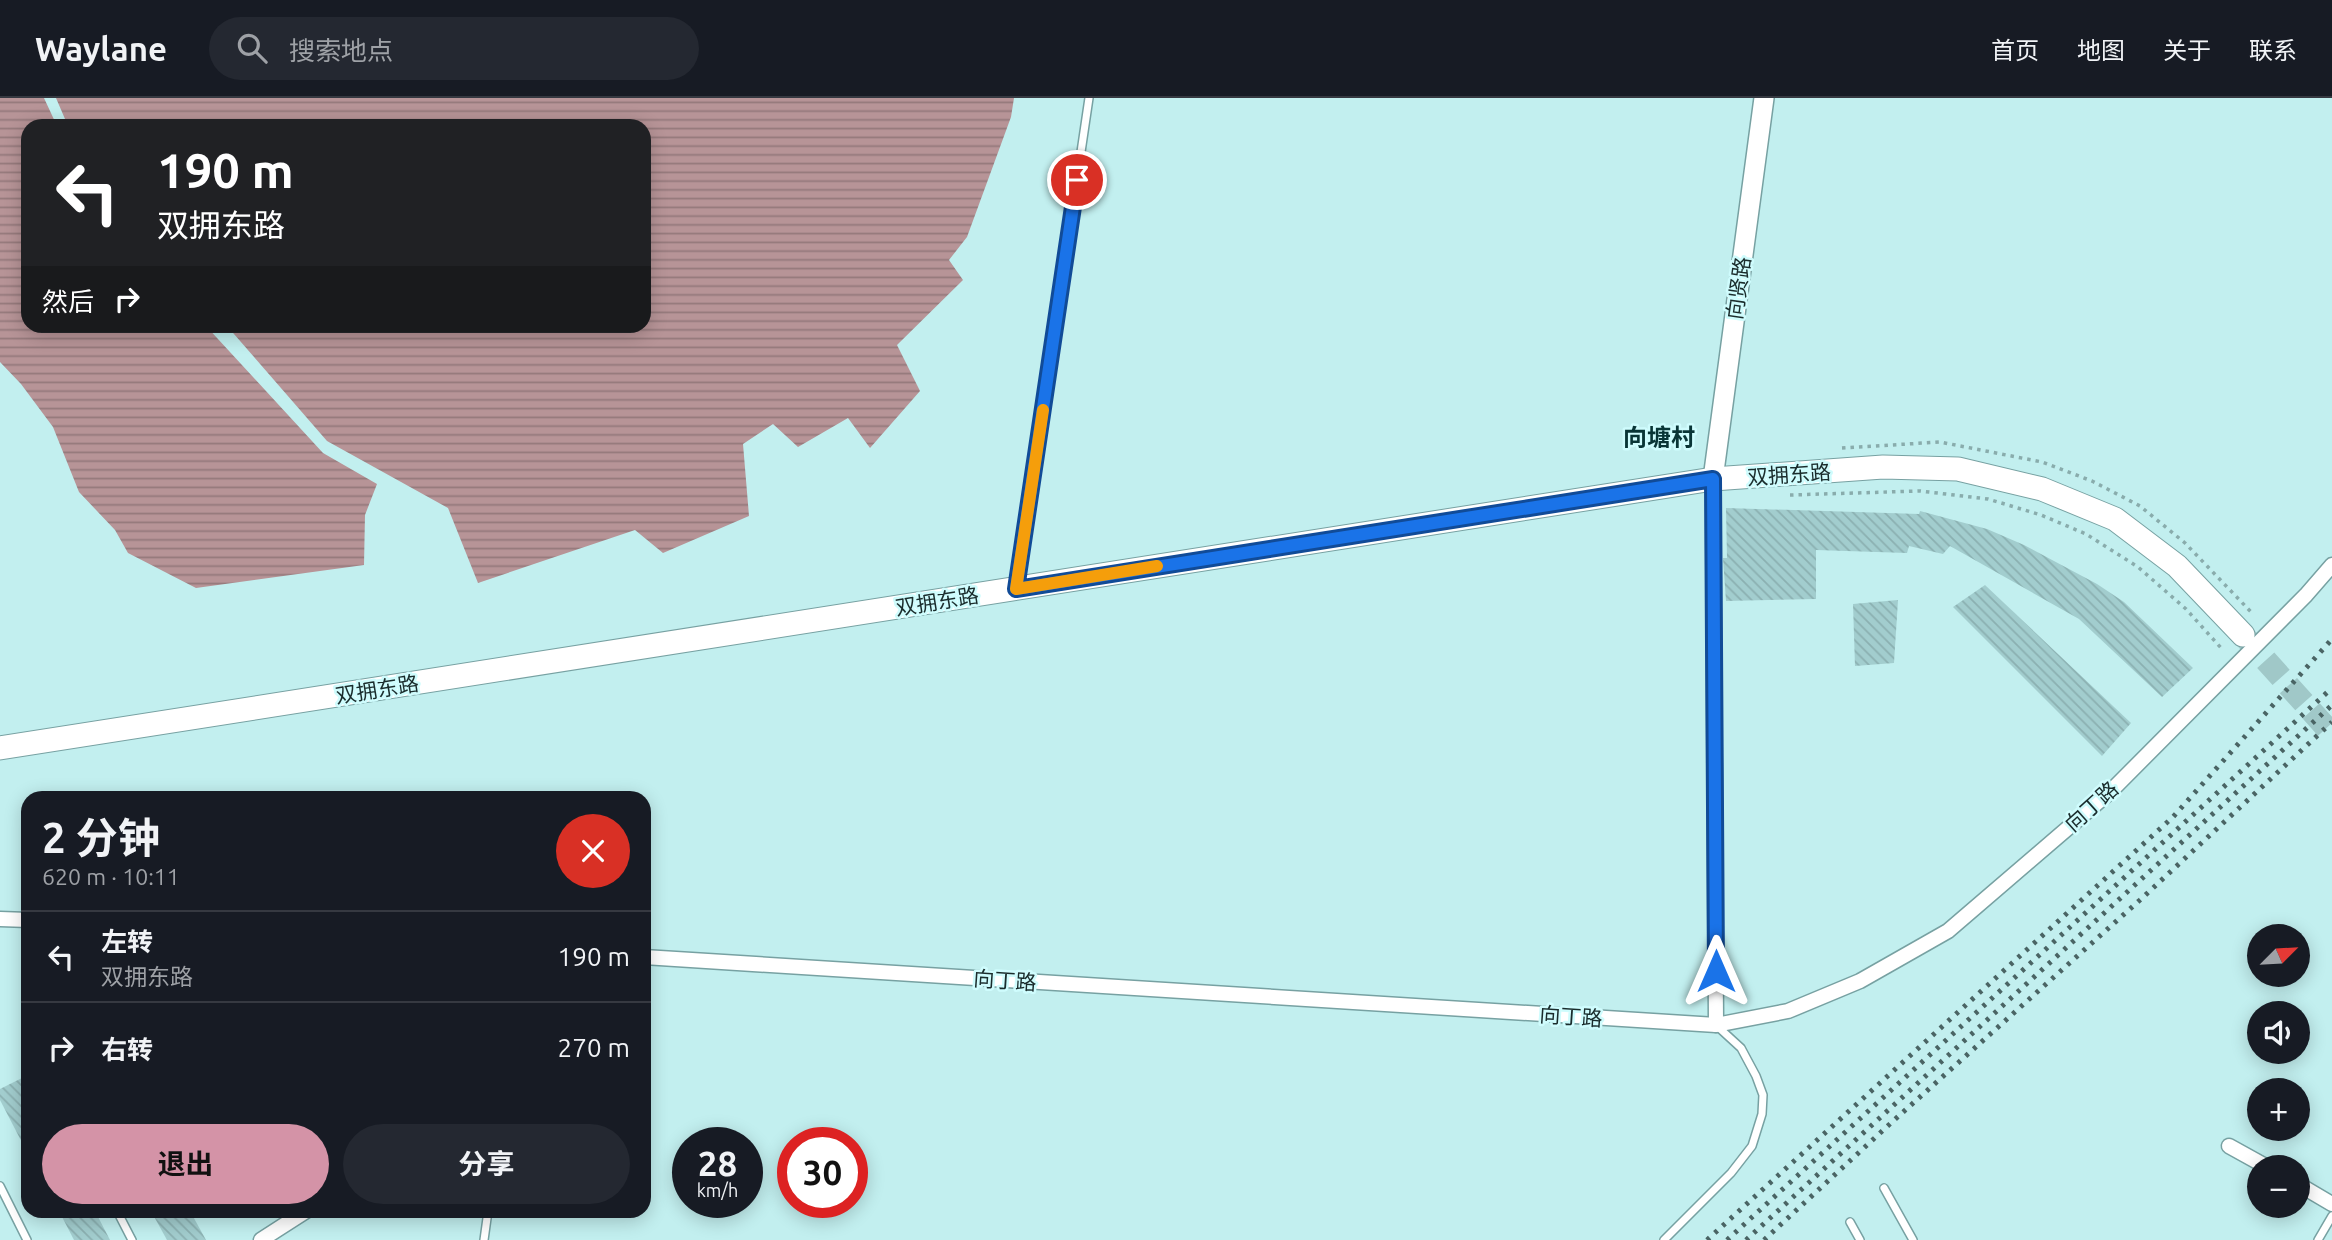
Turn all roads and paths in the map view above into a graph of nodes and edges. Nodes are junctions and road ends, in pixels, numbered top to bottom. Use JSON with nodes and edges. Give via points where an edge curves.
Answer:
{"nodes":[{"id":1,"x":1089,"y":98,"type":"edge"},
{"id":2,"x":1764,"y":98,"type":"edge"},
{"id":3,"x":1713,"y":479,"type":"junction"},
{"id":4,"x":1780,"y":493,"type":"dead end"},
{"id":5,"x":2332,"y":565,"type":"edge"},
{"id":6,"x":1016,"y":589,"type":"junction"},
{"id":7,"x":2243,"y":635,"type":"tunnel mouth"},
{"id":8,"x":2222,"y":649,"type":"dead end"},
{"id":9,"x":0,"y":748,"type":"edge"},
{"id":10,"x":0,"y":919,"type":"edge"},
{"id":11,"x":21,"y":920,"type":"edge"},
{"id":12,"x":651,"y":957,"type":"edge"},
{"id":13,"x":1716,"y":1026,"type":"junction"},
{"id":14,"x":2229,"y":1146,"type":"dead end"},
{"id":15,"x":2247,"y":1156,"type":"edge"},
{"id":16,"x":0,"y":1186,"type":"edge"},
{"id":17,"x":1884,"y":1188,"type":"dead end"},
{"id":18,"x":2310,"y":1191,"type":"edge"},
{"id":19,"x":2332,"y":1204,"type":"edge"},
{"id":20,"x":2332,"y":1216,"type":"edge"},
{"id":21,"x":121,"y":1218,"type":"edge"},
{"id":22,"x":295,"y":1218,"type":"edge"},
{"id":23,"x":487,"y":1218,"type":"edge"},
{"id":24,"x":1850,"y":1222,"type":"dead end"},
{"id":25,"x":27,"y":1240,"type":"edge"},
{"id":26,"x":132,"y":1240,"type":"edge"},
{"id":27,"x":261,"y":1240,"type":"edge"},
{"id":28,"x":484,"y":1240,"type":"edge"},
{"id":29,"x":1664,"y":1240,"type":"edge"},
{"id":30,"x":1860,"y":1240,"type":"edge"},
{"id":31,"x":1913,"y":1240,"type":"edge"},
{"id":32,"x":2318,"y":1240,"type":"edge"}],
"edges":[{"from":1,"to":6,"type":"lane"},
{"from":2,"to":3,"type":"street","name":"向贤路"},
{"from":3,"to":6,"type":"main road","name":"双拥东路"},
{"from":3,"to":7,"type":"main road","name":"双拥东路","via":[[1883,467],[1958,469],[2042,489],[2115,519],[2177,566]]},
{"from":3,"to":13,"type":"street"},
{"from":4,"to":8,"type":"path","via":[[1920,491],[1988,499],[2040,515],[2086,534],[2138,567]]},
{"from":5,"to":13,"type":"street","name":"向丁路","via":[[2111,790],[1948,931],[1860,981],[1788,1011]]},
{"from":6,"to":9,"type":"main road","name":"双拥东路"},
{"from":10,"to":11,"type":"street"},
{"from":12,"to":13,"type":"street","name":"向丁路"},
{"from":13,"to":29,"type":"lane","via":[[1741,1048],[1756,1076],[1763,1095],[1762,1114],[1752,1146]]},
{"from":14,"to":15,"type":"street"},
{"from":16,"to":25,"type":"lane"},
{"from":17,"to":31,"type":"lane"},
{"from":18,"to":19,"type":"street"},
{"from":20,"to":32,"type":"lane"},
{"from":21,"to":26,"type":"lane"},
{"from":22,"to":27,"type":"street"},
{"from":23,"to":28,"type":"lane"},
{"from":24,"to":30,"type":"lane"}]}
